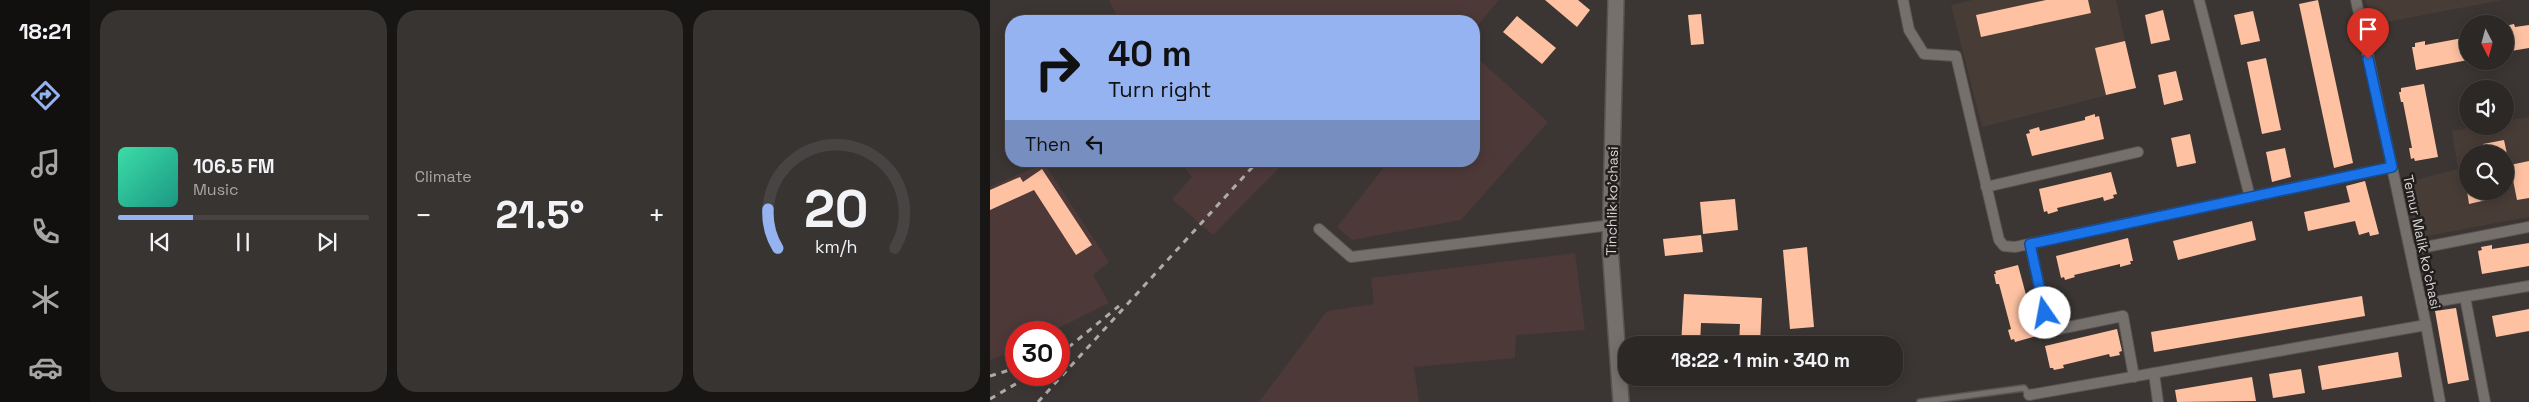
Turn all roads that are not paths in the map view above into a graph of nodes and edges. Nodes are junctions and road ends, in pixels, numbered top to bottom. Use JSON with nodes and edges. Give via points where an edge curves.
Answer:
{"nodes":[{"id":1,"x":1616,"y":0,"type":"edge"},
{"id":2,"x":1903,"y":0,"type":"edge"},
{"id":3,"x":2199,"y":0,"type":"edge"},
{"id":4,"x":2356,"y":0,"type":"edge"},
{"id":5,"x":2138,"y":152,"type":"dead end"},
{"id":6,"x":2392,"y":167,"type":"junction"},
{"id":7,"x":1986,"y":187,"type":"junction"},
{"id":8,"x":2250,"y":197,"type":"junction"},
{"id":9,"x":1611,"y":225,"type":"junction"},
{"id":10,"x":2529,"y":227,"type":"edge"},
{"id":11,"x":1319,"y":229,"type":"dead end"},
{"id":12,"x":2030,"y":244,"type":"junction"},
{"id":13,"x":2410,"y":250,"type":"junction"},
{"id":14,"x":2529,"y":286,"type":"edge"},
{"id":15,"x":2465,"y":296,"type":"junction"},
{"id":16,"x":2422,"y":304,"type":"junction"},
{"id":17,"x":2426,"y":325,"type":"junction"},
{"id":18,"x":2154,"y":373,"type":"junction"},
{"id":19,"x":2134,"y":377,"type":"junction"},
{"id":20,"x":2029,"y":395,"type":"joint"},
{"id":21,"x":1621,"y":402,"type":"edge"},
{"id":22,"x":1920,"y":402,"type":"edge"},
{"id":23,"x":2158,"y":402,"type":"edge"},
{"id":24,"x":2440,"y":402,"type":"edge"},
{"id":25,"x":2485,"y":402,"type":"edge"}],
"edges":[{"from":1,"to":9,"type":"main road","name":"Tinchlik ko'chasi"},
{"from":2,"to":7,"type":"street","via":[[1909,30],[1924,54],[1956,56]]},
{"from":3,"to":8,"type":"street"},
{"from":4,"to":6,"type":"street","name":"Temur Malik ko'chasi"},
{"from":5,"to":7,"type":"street"},
{"from":6,"to":8,"type":"street"},
{"from":6,"to":13,"type":"street","name":"Temur Malik ko'chasi"},
{"from":7,"to":12,"type":"street","via":[[1999,240],[2004,246]]},
{"from":8,"to":12,"type":"street"},
{"from":9,"to":11,"type":"street","via":[[1351,257]]},
{"from":9,"to":21,"type":"main road","name":"Tinchlik ko'chasi"},
{"from":10,"to":13,"type":"street"},
{"from":12,"to":19,"type":"street","via":[[2049,331],[2123,316]]},
{"from":13,"to":16,"type":"street","name":"Temur Malik ko'chasi"},
{"from":14,"to":15,"type":"street"},
{"from":15,"to":16,"type":"street"},
{"from":15,"to":25,"type":"street"},
{"from":16,"to":17,"type":"street","name":"Temur Malik ko'chasi"},
{"from":17,"to":18,"type":"street"},
{"from":17,"to":24,"type":"street","name":"Temur Malik ko'chasi"},
{"from":18,"to":19,"type":"street"},
{"from":18,"to":23,"type":"street"},
{"from":19,"to":20,"type":"street"},
{"from":20,"to":22,"type":"lane","via":[[2024,388]]}]}
